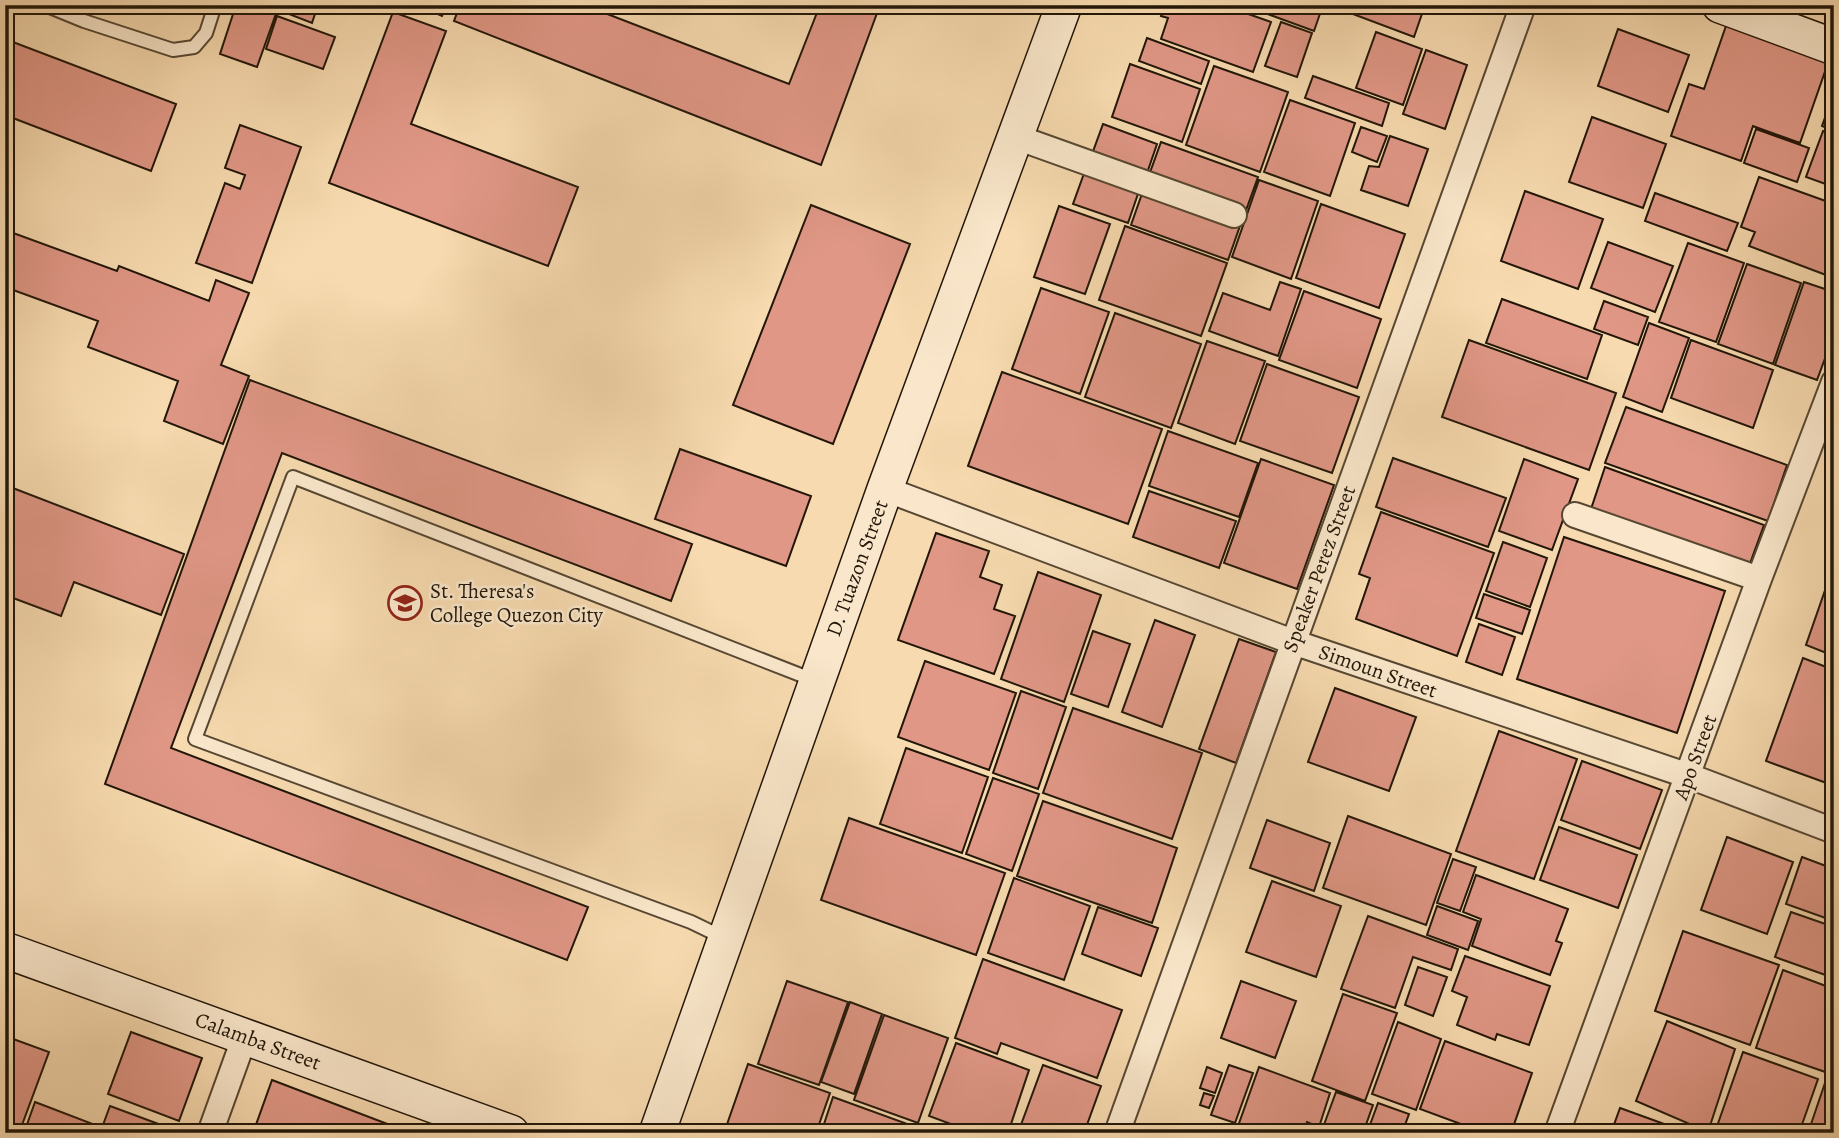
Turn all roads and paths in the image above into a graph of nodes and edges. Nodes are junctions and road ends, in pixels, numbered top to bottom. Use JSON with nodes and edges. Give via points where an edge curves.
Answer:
{"nodes":[{"id":1,"x":45,"y":5,"type":"edge"},
{"id":2,"x":215,"y":5,"type":"edge"},
{"id":3,"x":1064,"y":5,"type":"edge"},
{"id":4,"x":1523,"y":5,"type":"edge"},
{"id":5,"x":1720,"y":5,"type":"edge"},
{"id":6,"x":1834,"y":47,"type":"edge"},
{"id":7,"x":1016,"y":137,"type":"junction"},
{"id":8,"x":1234,"y":215,"type":"dead end"},
{"id":9,"x":1834,"y":382,"type":"edge"},
{"id":10,"x":1825,"y":431,"type":"edge"},
{"id":11,"x":885,"y":489,"type":"junction"},
{"id":12,"x":1574,"y":515,"type":"dead end"},
{"id":13,"x":1759,"y":579,"type":"junction"},
{"id":14,"x":1293,"y":642,"type":"junction"},
{"id":15,"x":817,"y":681,"type":"junction"},
{"id":16,"x":1689,"y":776,"type":"junction"},
{"id":17,"x":1834,"y":831,"type":"edge"},
{"id":18,"x":726,"y":939,"type":"junction"},
{"id":19,"x":5,"y":950,"type":"edge"},
{"id":20,"x":245,"y":1036,"type":"junction"},
{"id":21,"x":210,"y":1133,"type":"edge"},
{"id":22,"x":511,"y":1133,"type":"edge"},
{"id":23,"x":657,"y":1133,"type":"edge"},
{"id":24,"x":1117,"y":1133,"type":"edge"},
{"id":25,"x":1557,"y":1133,"type":"edge"}],
"edges":[{"from":1,"to":2,"type":"lane","via":[[173,50],[194,47],[205,33]]},
{"from":3,"to":7,"type":"street","name":"D. Tuazon Street"},
{"from":4,"to":14,"type":"street","name":"Speaker Perez Street"},
{"from":5,"to":6,"type":"street"},
{"from":7,"to":8,"type":"street"},
{"from":7,"to":11,"type":"street","name":"D. Tuazon Street"},
{"from":9,"to":10,"type":"street","name":"Apo Street"},
{"from":10,"to":13,"type":"street","name":"Apo Street"},
{"from":11,"to":14,"type":"street","name":"Simoun Street"},
{"from":11,"to":15,"type":"street","name":"D. Tuazon Street"},
{"from":12,"to":13,"type":"street"},
{"from":13,"to":16,"type":"street","name":"Apo Street"},
{"from":14,"to":16,"type":"street","name":"Simoun Street"},
{"from":14,"to":24,"type":"street","name":"Speaker Perez Street"},
{"from":15,"to":18,"type":"street","name":"D. Tuazon Street"},
{"from":15,"to":18,"type":"lane","via":[[293,477],[195,739],[691,922]]},
{"from":16,"to":17,"type":"street","name":"Simoun Street"},
{"from":16,"to":25,"type":"street","name":"Apo Street"},
{"from":18,"to":23,"type":"street","name":"D. Tuazon Street"},
{"from":19,"to":20,"type":"street","name":"Calamba Street"},
{"from":20,"to":21,"type":"street"},
{"from":20,"to":22,"type":"street","name":"Calamba Street"}]}
